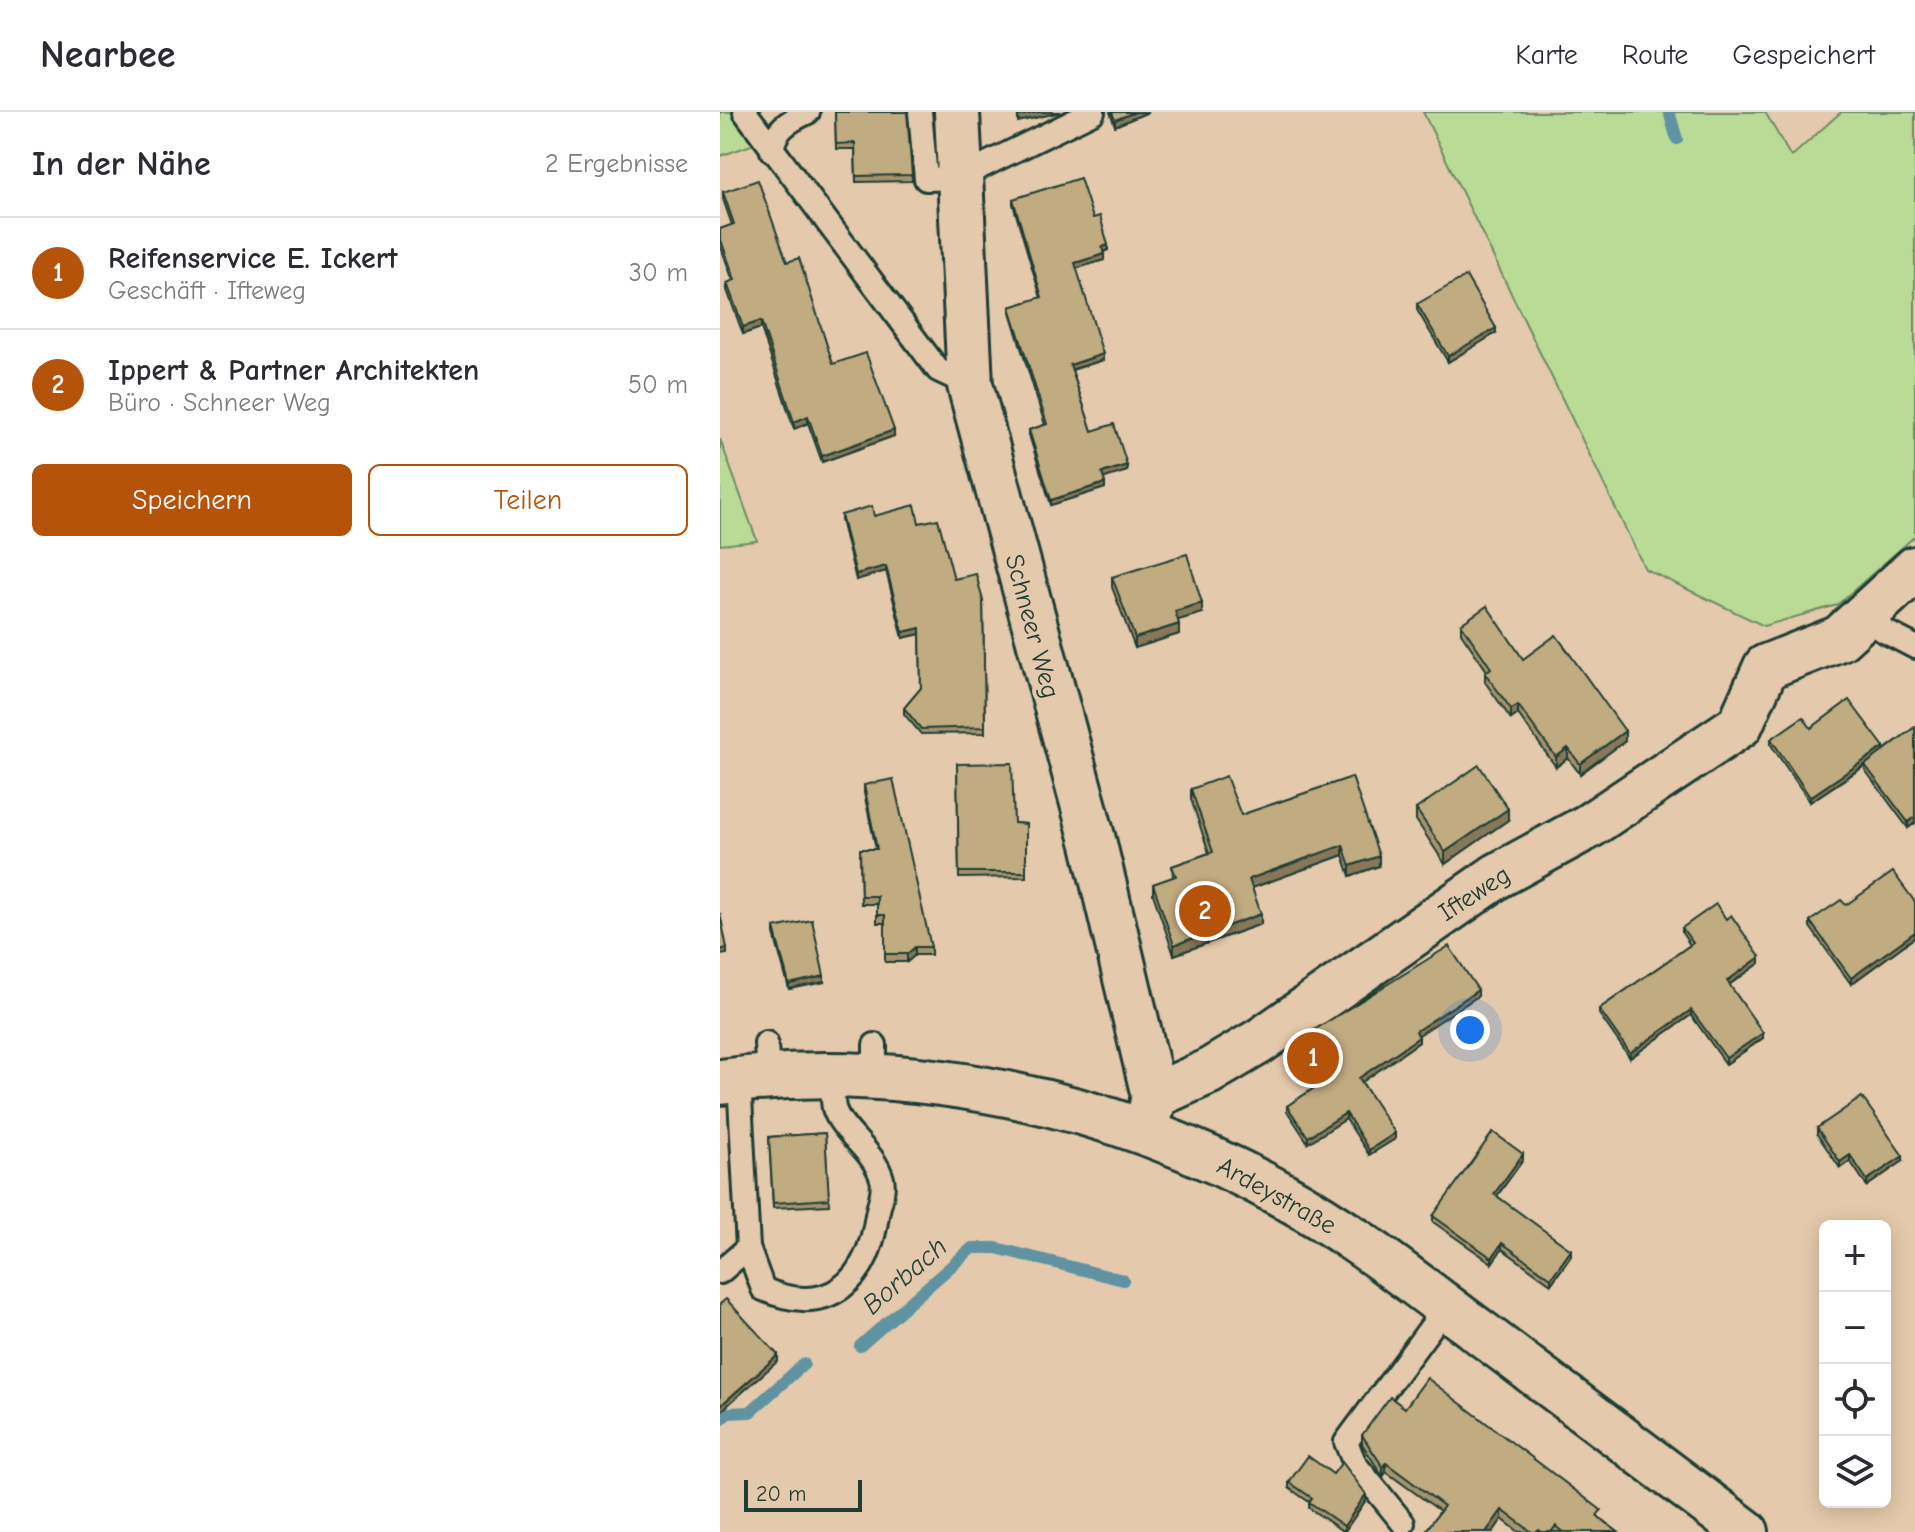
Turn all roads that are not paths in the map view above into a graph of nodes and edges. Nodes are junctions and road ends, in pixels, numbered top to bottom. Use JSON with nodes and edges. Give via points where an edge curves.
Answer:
{"nodes":[{"id":1,"x":745,"y":112,"type":"edge"},
{"id":2,"x":808,"y":112,"type":"edge"},
{"id":3,"x":920,"y":112,"type":"edge"},
{"id":4,"x":957,"y":112,"type":"edge"},
{"id":5,"x":1093,"y":112,"type":"edge"},
{"id":6,"x":772,"y":151,"type":"junction"},
{"id":7,"x":958,"y":178,"type":"junction"},
{"id":8,"x":970,"y":385,"type":"junction"},
{"id":9,"x":1915,"y":569,"type":"edge"},
{"id":10,"x":1861,"y":619,"type":"junction"},
{"id":11,"x":1915,"y":647,"type":"edge"},
{"id":12,"x":861,"y":1067,"type":"junction"},
{"id":13,"x":748,"y":1070,"type":"edge"},
{"id":14,"x":1150,"y":1114,"type":"junction"},
{"id":15,"x":748,"y":1248,"type":"junction"},
{"id":16,"x":720,"y":1272,"type":"edge"},
{"id":17,"x":1446,"y":1307,"type":"junction"},
{"id":18,"x":1403,"y":1523,"type":"dead end"},
{"id":19,"x":1746,"y":1532,"type":"edge"}],
"edges":[{"from":1,"to":6,"type":"lane"},
{"from":2,"to":6,"type":"lane","via":[[780,129]]},
{"from":3,"to":7,"type":"lane","via":[[926,179]]},
{"from":4,"to":7,"type":"street","name":"Schneer Weg"},
{"from":5,"to":7,"type":"lane"},
{"from":6,"to":8,"type":"lane","via":[[938,370]]},
{"from":7,"to":8,"type":"street","name":"Schneer Weg"},
{"from":8,"to":14,"type":"street","name":"Schneer Weg","via":[[1102,840]]},
{"from":9,"to":10,"type":"street"},
{"from":10,"to":11,"type":"lane"},
{"from":10,"to":14,"type":"street","name":"Ifteweg","via":[[1840,638],[1766,667],[1740,725],[1256,1034]]},
{"from":12,"to":13,"type":"street","name":"Ardeystraße"},
{"from":12,"to":14,"type":"street","name":"Ardeystraße","via":[[1017,1097]]},
{"from":12,"to":15,"type":"lane","via":[[834,1109],[875,1160],[884,1182],[873,1243],[860,1268],[841,1289],[816,1299],[790,1301],[763,1289]]},
{"from":13,"to":15,"type":"lane"},
{"from":14,"to":17,"type":"street","name":"Ardeystraße","via":[[1199,1152],[1284,1195],[1369,1248]]},
{"from":15,"to":16,"type":"lane"},
{"from":17,"to":18,"type":"lane","via":[[1346,1442],[1355,1464]]},
{"from":17,"to":19,"type":"street","name":"Ardeystraße"}]}
